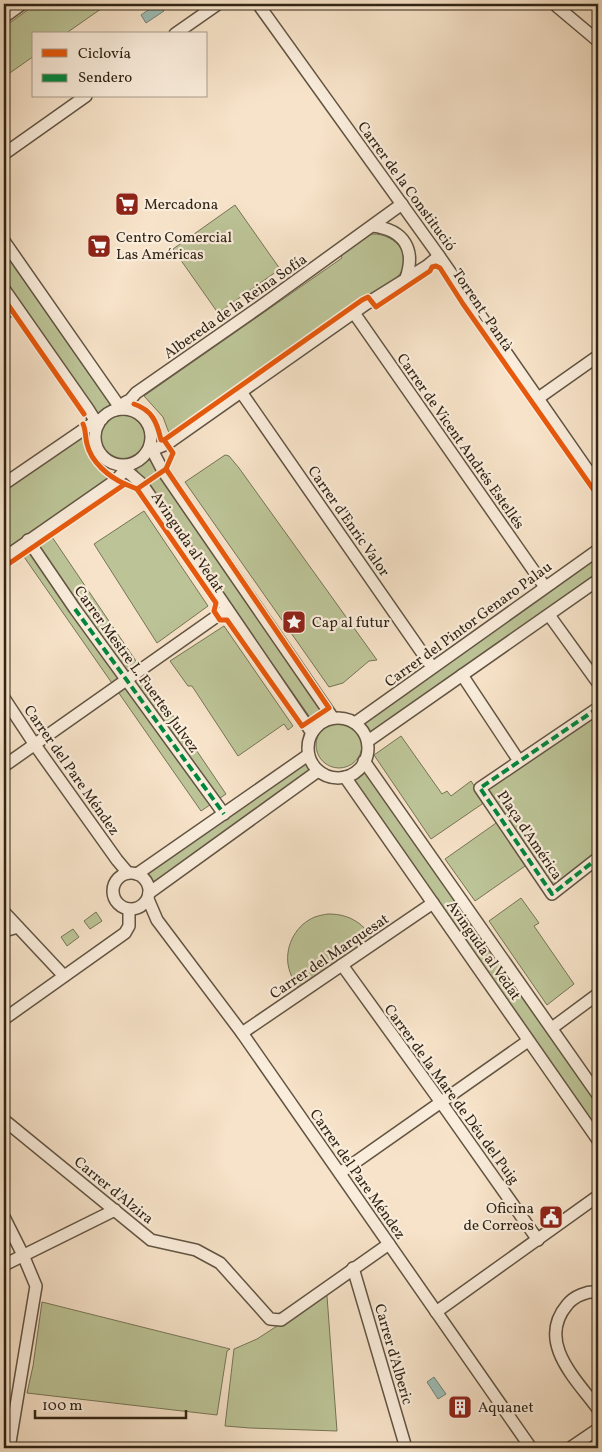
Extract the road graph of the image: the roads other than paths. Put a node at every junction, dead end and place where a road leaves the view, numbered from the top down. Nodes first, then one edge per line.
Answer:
1 (22, 4) edge
2 (218, 4) edge
3 (258, 4) edge
4 (554, 4) edge
5 (4, 17) edge
6 (178, 32) edge
7 (598, 41) edge
8 (83, 98) edge
9 (4, 154) edge
10 (402, 204) junction
11 (373, 226) junction
12 (4, 240) edge
13 (438, 256) junction
14 (406, 278) junction
15 (4, 289) edge
16 (15, 306) junction
17 (354, 313) junction
18 (4, 314) edge
19 (598, 356) edge
20 (241, 392) junction
21 (537, 398) junction
22 (119, 409) junction
23 (98, 422) junction
24 (149, 450) junction
25 (126, 467) junction
26 (4, 484) edge
27 (598, 485) edge
28 (28, 540) junction
29 (598, 550) edge
30 (4, 558) edge
31 (598, 580) edge
32 (545, 587) junction
33 (227, 609) junction
34 (549, 615) junction
35 (432, 667) junction
36 (462, 676) junction
37 (127, 680) junction
38 (598, 683) edge
39 (4, 698) edge
40 (598, 708) edge
41 (333, 718) junction
42 (355, 723) junction
43 (312, 733) junction
44 (368, 741) junction
45 (35, 744) junction
46 (308, 755) junction
47 (364, 761) junction
48 (519, 761) junction
49 (4, 766) edge
50 (318, 771) junction
51 (345, 777) junction
52 (224, 814) junction
53 (598, 858) edge
54 (117, 860) junction
55 (132, 873) junction
56 (118, 879) junction
57 (148, 896) junction
58 (433, 903) junction
59 (134, 908) junction
60 (4, 912) edge
61 (158, 920) junction
62 (18, 927) junction
63 (4, 931) edge
64 (342, 966) junction
65 (64, 976) junction
66 (598, 994) edge
67 (4, 1019) edge
68 (552, 1028) junction
69 (242, 1032) junction
70 (528, 1041) junction
71 (598, 1095) edge
72 (440, 1101) junction
73 (4, 1120) edge
74 (598, 1140) edge
75 (340, 1173) junction
76 (598, 1196) edge
77 (115, 1210) junction
78 (4, 1217) edge
79 (538, 1240) junction
80 (389, 1244) junction
81 (23, 1255) junction
82 (4, 1265) edge
83 (353, 1268) junction
84 (598, 1292) edge
85 (436, 1312) junction
86 (598, 1409) edge
87 (598, 1429) edge
88 (9, 1448) edge
89 (406, 1448) edge
90 (531, 1448) edge
91 (570, 1448) edge

1 - 5 street
2 - 6 street
3 - 10 street, Carrer de la Constitució
4 - 7 street
8 - 9 street
10 - 11 street, Albereda de la Reina Sofía
10 - 13 street, Carrer de la Constitució
11 - 14 street
11 - 22 street, Albereda de la Reina Sofía
12 - 22 street
13 - 14 street
13 - 21 street, Carrer de la Constitució
14 - 17 street
15 - 16 street
16 - 18 street
16 - 23 street
17 - 20 street
17 - 32 street, Carrer de Vicent Andrés Estellés
19 - 21 street
20 - 24 street
20 - 35 street, Carrer d'Enric Valor
21 - 27 street, Carrer de la Constitució
22 - 23 street
22 - 24 street
23 - 25 street
23 - 26 street
24 - 25 street
24 - 41 street, Avinguda al Vedat
25 - 28 street
25 - 33 street, Avinguda al Vedat
28 - 30 street
28 - 37 street, Carrer Mestre L. Fuertes Julvez
29 - 32 street, Carrer del Pintor Genaro Palau
31 - 34 street
32 - 35 street, Carrer del Pintor Genaro Palau
33 - 37 street
33 - 43 street, Avinguda al Vedat
34 - 36 street
34 - 38 street
35 - 42 street, Carrer del Pintor Genaro Palau
36 - 44 street
36 - 48 street
37 - 45 street
37 - 52 street, Carrer Mestre L. Fuertes Julvez
39 - 45 street, Carrer del Pare Méndez
40 - 48 street, Plaça d'América
41 - 42 street
41 - 43 street
42 - 44 street
43 - 46 street
44 - 47 street
45 - 49 street
45 - 54 street, Carrer del Pare Méndez
46 - 50 street
46 - 52 street
47 - 51 street
47 - 68 street, Avinguda al Vedat
48 - 53 street, Plaça d'América
50 - 51 street
50 - 57 street
51 - 58 street, Avinguda al Vedat
52 - 55 street
54 - 55 street, Carrer del Pare Méndez
54 - 56 street
55 - 56 street
55 - 57 street
56 - 59 street
57 - 59 street
57 - 61 street, Carrer del Pare Méndez
58 - 64 street, Carrer del Marquesat
58 - 70 street, Avinguda al Vedat
59 - 61 street, Carrer del Pare Méndez
59 - 65 street
60 - 62 street
61 - 69 street, Carrer del Pare Méndez
62 - 63 street
62 - 65 street
64 - 69 street, Carrer del Marquesat
64 - 72 street, Carrer de la Mare de Déu del Puig
65 - 67 street
66 - 68 street
68 - 71 street, Avinguda al Vedat
69 - 75 street, Carrer del Pare Méndez
70 - 72 street
70 - 74 street, Avinguda al Vedat
72 - 75 street
72 - 79 street, Carrer de la Mare de Déu del Puig
73 - 77 street, Carrer d'Alzira
75 - 80 street, Carrer del Pare Méndez
76 - 79 street
77 - 81 street
77 - 83 street, Carrer d'Alzira
78 - 81 street
79 - 85 street
80 - 83 street
80 - 85 street, Carrer del Pare Méndez
81 - 82 street
81 - 88 street
83 - 89 street, Carrer d'Alberic
84 - 86 street
85 - 90 street, Carrer del Pare Méndez
87 - 91 street

